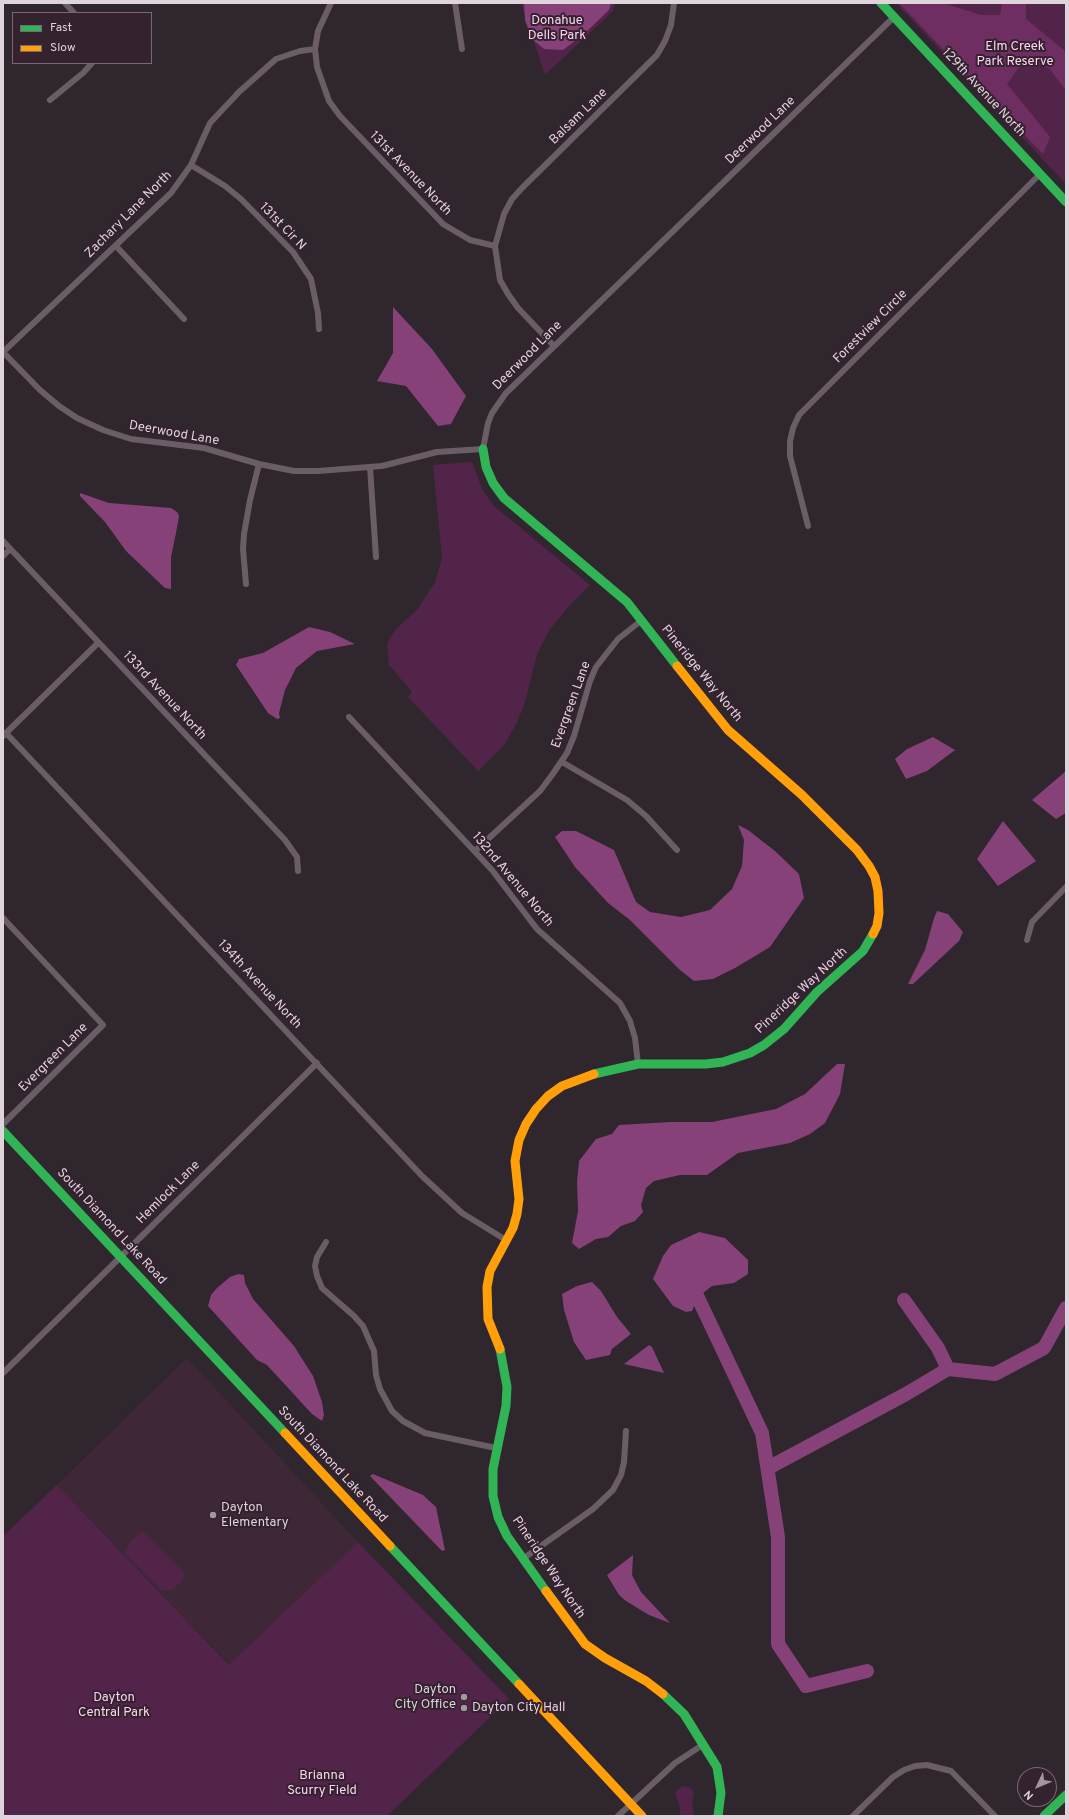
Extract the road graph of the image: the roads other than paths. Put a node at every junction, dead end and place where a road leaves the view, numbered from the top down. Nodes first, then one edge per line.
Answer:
1 (64, 3) edge
2 (331, 3) edge
3 (455, 3) edge
4 (674, 3) edge
5 (881, 3) edge
6 (73, 12) edge
7 (894, 17) junction
8 (315, 49) junction
9 (462, 49) dead end
10 (91, 64) edge
11 (50, 100) dead end
12 (191, 165) junction
13 (1040, 174) junction
14 (1066, 202) edge
15 (116, 246) junction
16 (495, 246) junction
17 (184, 319) dead end
18 (319, 329) dead end
19 (554, 346) junction
20 (3, 352) edge
21 (484, 449) junction
22 (259, 464) junction
23 (370, 467) junction
24 (808, 526) dead end
25 (3, 541) edge
26 (10, 549) junction
27 (3, 556) edge
28 (376, 557) dead end
29 (246, 584) dead end
30 (642, 620) junction
31 (98, 643) junction
32 (349, 717) dead end
33 (4, 735) edge
34 (562, 762) junction
35 (677, 850) dead end
36 (475, 852) junction
37 (298, 871) dead end
38 (1066, 887) edge
39 (3, 918) edge
40 (1027, 940) dead end
41 (317, 1063) junction
42 (638, 1064) junction
43 (3, 1124) edge
44 (3, 1131) edge
45 (506, 1240) junction
46 (326, 1242) dead end
47 (121, 1256) junction
48 (3, 1373) edge
49 (626, 1431) dead end
50 (496, 1448) junction
51 (524, 1558) junction
52 (704, 1744) junction
53 (1066, 1794) edge
54 (631, 1804) junction
55 (618, 1816) edge
56 (642, 1816) edge
57 (718, 1816) edge
58 (853, 1816) edge
59 (995, 1816) edge
60 (1044, 1816) edge

1 - 6 street
2 - 8 street, 131st Avenue North
3 - 9 street
4 - 16 street, Balsam Lane
5 - 7 street, 129th Avenue North
7 - 13 street, 129th Avenue North
7 - 19 street, Deerwood Lane
8 - 12 street, Zachary Lane North
8 - 16 street, 131st Avenue North
10 - 11 street
12 - 15 street, Zachary Lane North
12 - 18 street, 131st Cir N
13 - 14 street, 129th Avenue North
13 - 24 street, Forestview Circle
15 - 17 street
15 - 20 street, Zachary Lane North
16 - 19 street
19 - 21 street, Deerwood Lane
20 - 22 street, Deerwood Lane
21 - 23 street, Deerwood Lane
21 - 30 street, Pineridge Way North
22 - 23 street, Deerwood Lane
22 - 29 street
23 - 28 street
25 - 26 street, 133rd Avenue North
26 - 27 street
26 - 31 street, 133rd Avenue North
30 - 34 street, Evergreen Lane
30 - 42 street, Pineridge Way North
31 - 33 street
31 - 37 street, 133rd Avenue North
32 - 36 street, 132nd Avenue North
33 - 41 street, 134th Avenue North
34 - 35 street
34 - 36 street, Evergreen Lane
36 - 42 street, 132nd Avenue North
38 - 40 street
39 - 43 street, Evergreen Lane
41 - 45 street, 134th Avenue North
41 - 47 street, Hemlock Lane
42 - 45 street, Pineridge Way North
44 - 47 street, South Diamond Lake Road
45 - 50 street, Pineridge Way North
46 - 50 street
47 - 48 street, Hemlock Lane
47 - 54 street, South Diamond Lake Road
49 - 51 street
50 - 51 street, Pineridge Way North
51 - 52 street, Pineridge Way North
52 - 54 street
52 - 57 street, Pineridge Way North
53 - 60 street
54 - 55 street
54 - 56 street, South Diamond Lake Road
58 - 59 street

